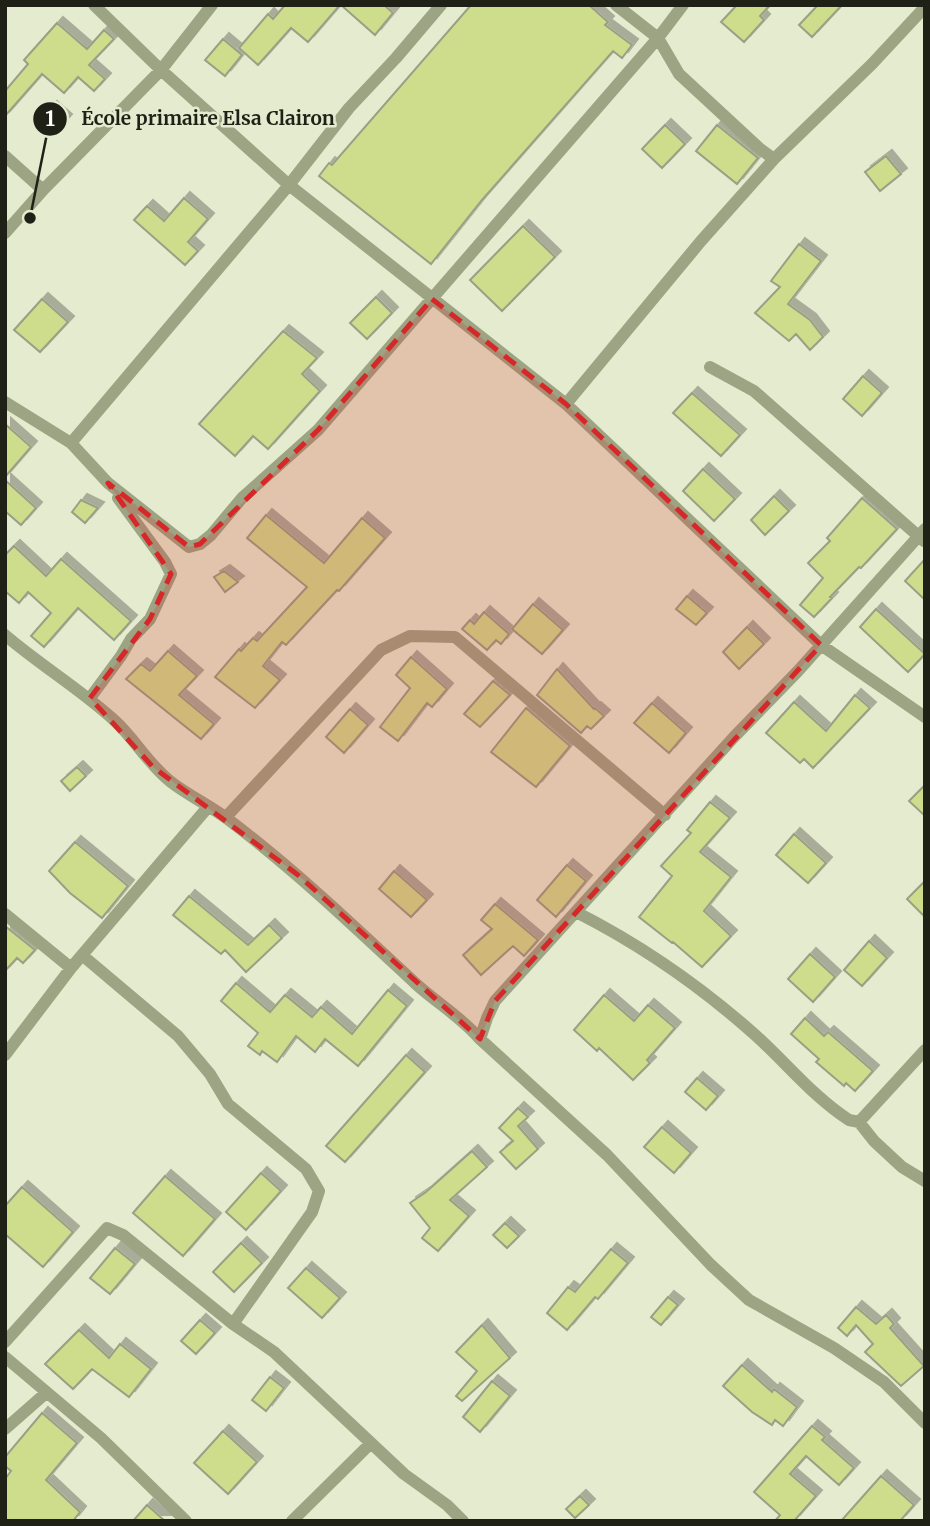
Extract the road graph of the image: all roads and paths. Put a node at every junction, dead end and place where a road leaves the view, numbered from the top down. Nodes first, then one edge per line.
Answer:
1 (94, 5) edge
2 (212, 5) edge
3 (441, 5) edge
4 (616, 5) edge
5 (683, 5) edge
6 (925, 7) edge
7 (658, 38) junction
8 (161, 70) junction
9 (5, 156) edge
10 (774, 159) junction
11 (289, 184) junction
12 (43, 190) junction
13 (5, 233) edge
14 (432, 299) junction
15 (710, 367) dead end
16 (5, 402) edge
17 (566, 404) junction
18 (71, 443) junction
19 (108, 483) junction
20 (923, 536) edge
21 (5, 635) edge
22 (821, 645) junction
23 (90, 698) junction
24 (925, 717) edge
25 (208, 807) junction
26 (665, 815) junction
27 (226, 817) junction
28 (576, 912) junction
29 (5, 914) edge
30 (82, 955) junction
31 (71, 968) junction
32 (480, 1039) junction
33 (925, 1050) edge
34 (5, 1055) edge
35 (859, 1122) junction
36 (925, 1181) edge
37 (233, 1324) junction
38 (5, 1342) edge
39 (5, 1357) edge
40 (46, 1393) junction
41 (925, 1423) edge
42 (5, 1429) edge
43 (372, 1443) junction
44 (186, 1521) edge
45 (292, 1521) edge
46 (463, 1521) edge

1 - 8 street
2 - 8 street
3 - 11 street
4 - 7 street
5 - 7 street
6 - 10 street
7 - 10 street
7 - 14 street
8 - 11 street
8 - 12 street
9 - 12 street
10 - 17 street
11 - 14 street
11 - 18 street
12 - 13 street
14 - 17 street
14 - 19 street
15 - 20 street
16 - 18 street
17 - 22 street
18 - 19 street
19 - 23 street
20 - 22 street
21 - 23 street
22 - 24 street
22 - 26 street
23 - 25 street
25 - 27 street
25 - 30 street
26 - 27 street
26 - 28 street
27 - 32 street
28 - 32 street
28 - 35 street
29 - 31 street
30 - 31 street
30 - 37 street
31 - 34 street
32 - 41 street
33 - 35 street
35 - 36 street
37 - 38 street
37 - 43 street
39 - 40 street
40 - 42 street
40 - 44 street
43 - 45 street
43 - 46 street

